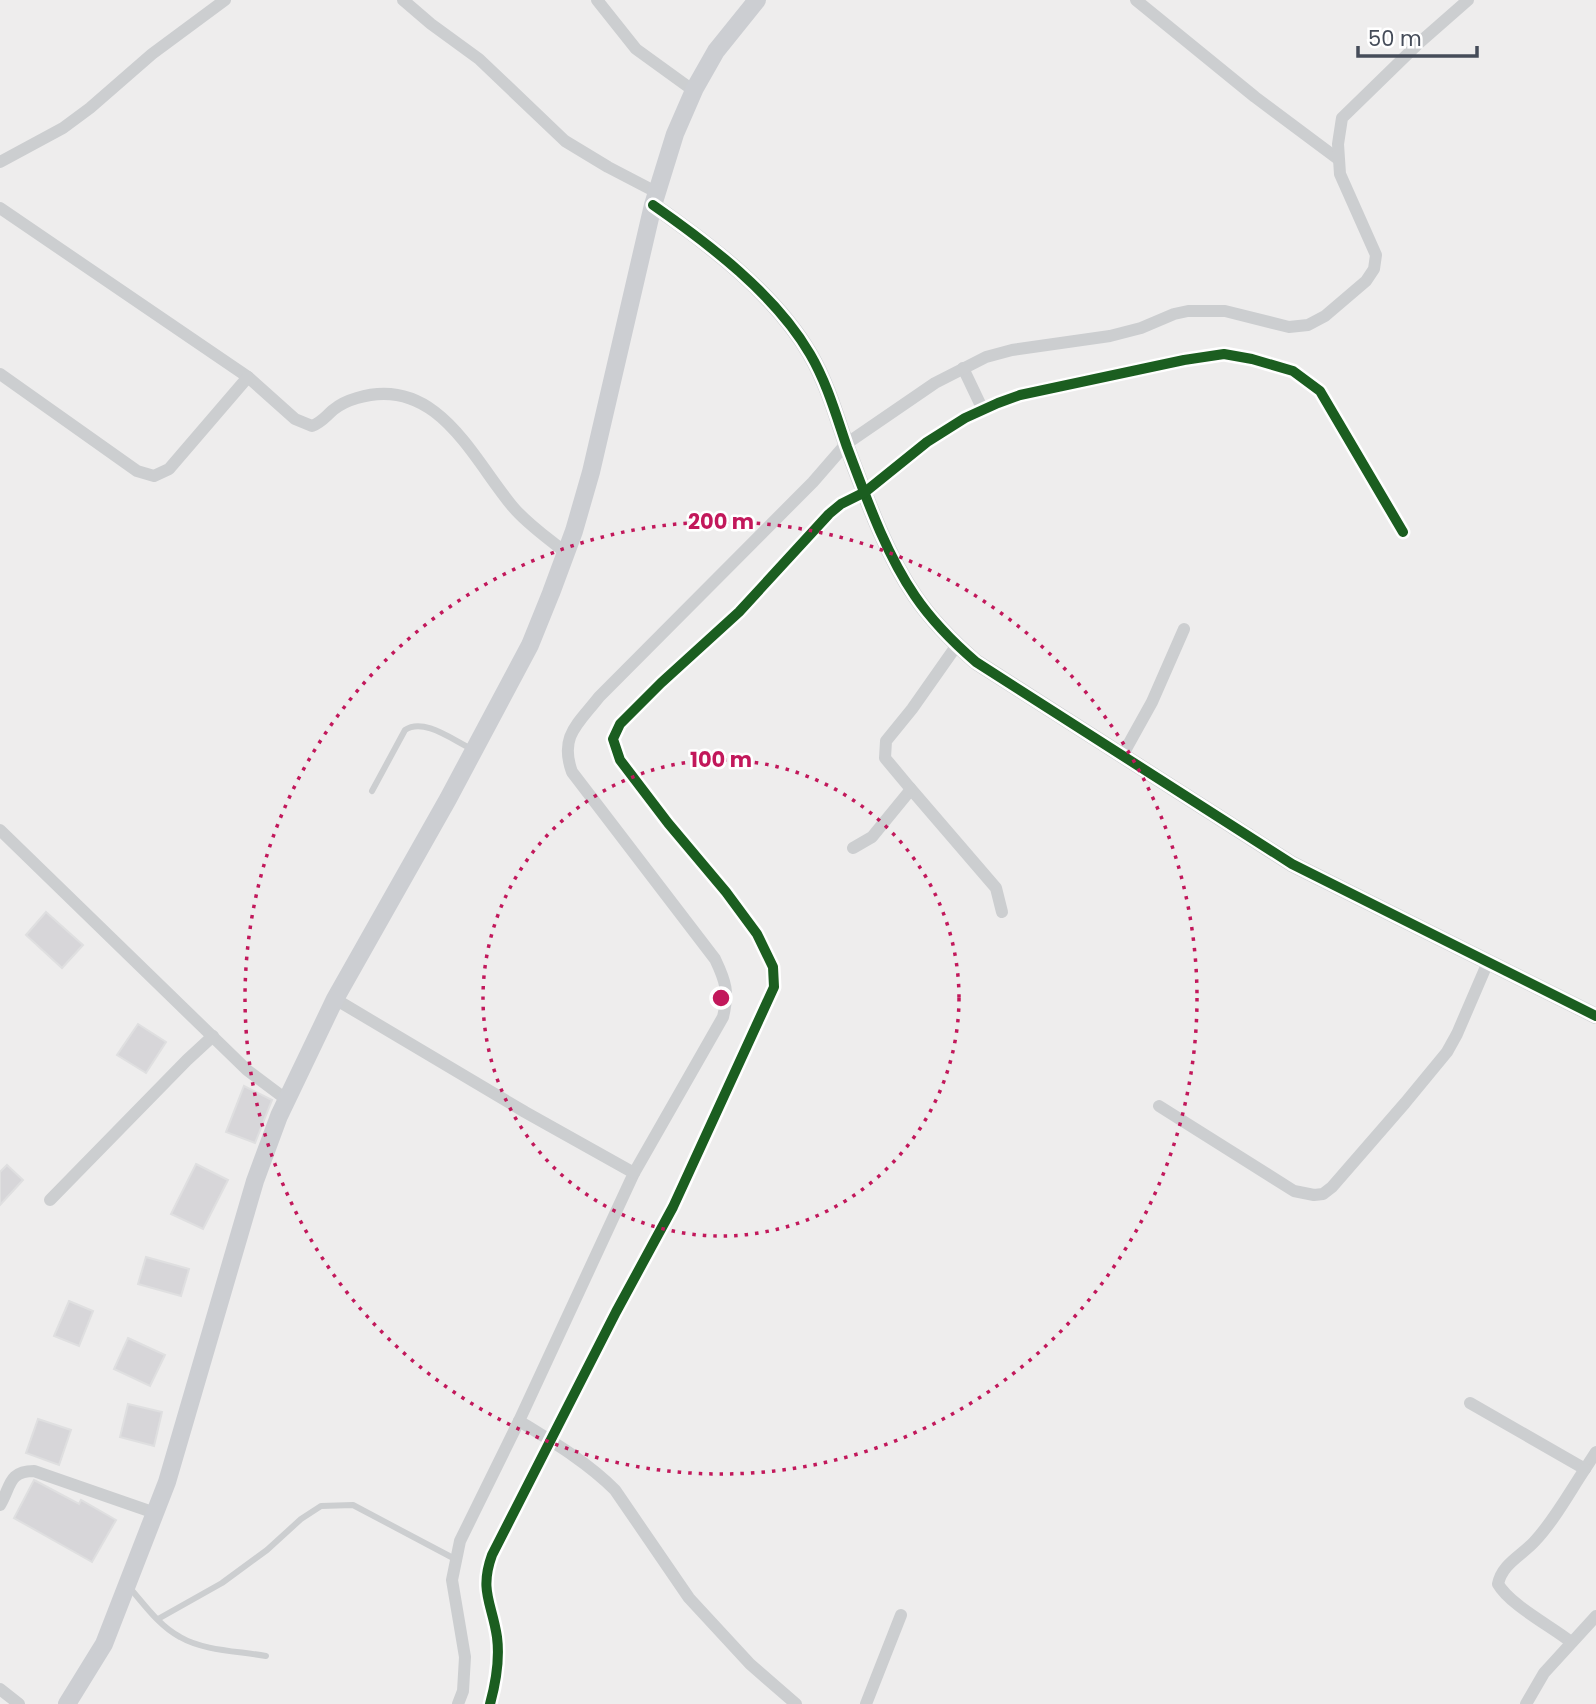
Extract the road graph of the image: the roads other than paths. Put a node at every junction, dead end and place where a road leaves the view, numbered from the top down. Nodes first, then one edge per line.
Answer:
1 (225, 0) edge
2 (403, 0) edge
3 (597, 0) edge
4 (1136, 0) edge
5 (1468, 0) edge
6 (750, 3) edge
7 (694, 91) junction
8 (1338, 159) junction
9 (0, 162) edge
10 (655, 199) junction
11 (0, 208) edge
12 (965, 372) junction
13 (0, 374) edge
14 (248, 377) junction
15 (981, 406) junction
16 (847, 447) junction
17 (864, 488) junction
18 (1403, 531) dead end
19 (566, 553) junction
20 (1184, 629) dead end
21 (957, 645) junction
22 (474, 750) junction
23 (1122, 756) junction
24 (910, 788) junction
25 (372, 791) dead end
26 (0, 831) edge
27 (853, 848) dead end
28 (1002, 912) dead end
29 (1488, 962) junction
30 (335, 999) junction
31 (1596, 1016) edge
32 (213, 1036) junction
33 (287, 1100) junction
34 (1159, 1106) dead end
35 (634, 1173) junction
36 (50, 1200) dead end
37 (1470, 1403) dead end
38 (523, 1423) junction
39 (547, 1440) junction
40 (1596, 1452) edge
41 (1585, 1469) junction
42 (0, 1505) edge
43 (155, 1513) junction
44 (455, 1559) junction
45 (127, 1585) junction
46 (901, 1615) dead end
47 (1596, 1616) edge
48 (158, 1619) junction
49 (1572, 1642) junction
50 (266, 1656) dead end
51 (0, 1689) edge
52 (19, 1704) edge
53 (67, 1704) edge
54 (458, 1704) edge
55 (490, 1704) edge
56 (796, 1704) edge
57 (866, 1704) edge
58 (1526, 1704) edge

1 - 9 street
2 - 10 street
3 - 7 street
4 - 8 street
5 - 8 street
6 - 7 main road
7 - 10 main road
8 - 12 street
10 - 16 street
10 - 19 main road
11 - 14 street
12 - 15 street
12 - 16 street
13 - 14 street
14 - 19 street
15 - 17 street
15 - 18 street
16 - 17 street
16 - 35 street
17 - 21 street
17 - 39 street
19 - 22 main road
20 - 23 street
21 - 23 street
21 - 24 street
22 - 25 lane
22 - 30 main road
23 - 29 street
24 - 27 street
24 - 28 street
26 - 32 street
29 - 31 street
29 - 34 street
30 - 33 main road
30 - 35 street
32 - 33 street
32 - 36 street
33 - 43 main road
35 - 38 street
37 - 41 street
38 - 39 street
38 - 44 street
39 - 55 street
39 - 56 street
40 - 41 street
41 - 49 street
42 - 43 street
43 - 45 main road
44 - 48 lane
44 - 54 street
45 - 48 lane
45 - 53 main road
46 - 57 street
47 - 49 street
48 - 50 lane
49 - 58 street
51 - 52 street

